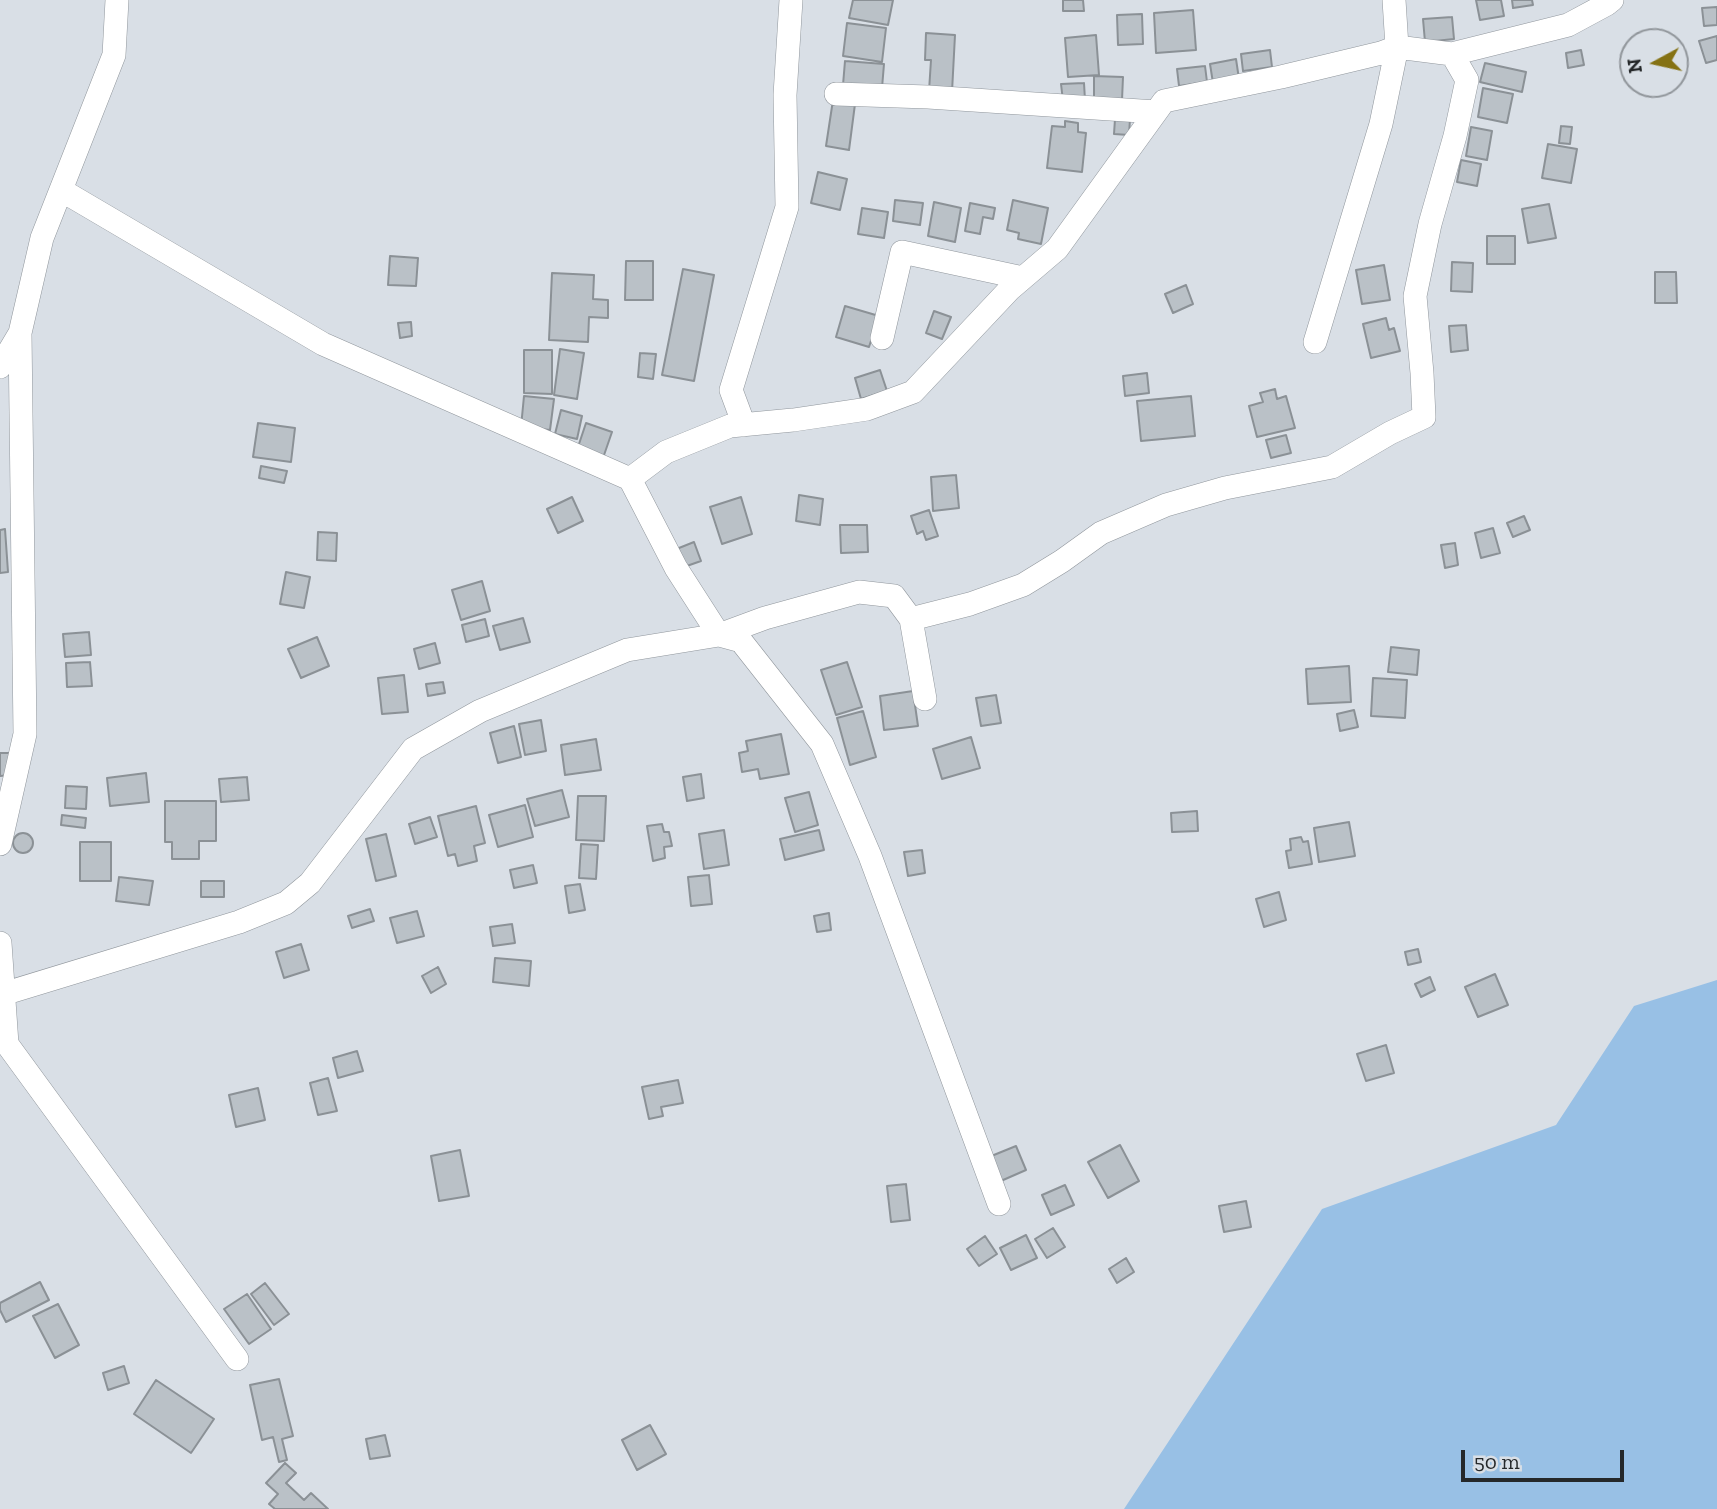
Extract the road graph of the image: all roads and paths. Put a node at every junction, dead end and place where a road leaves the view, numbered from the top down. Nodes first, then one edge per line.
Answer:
1 (117, 0) edge
2 (791, 0) edge
3 (1394, 0) edge
4 (1612, 0) edge
5 (1397, 47) junction
6 (1452, 54) junction
7 (836, 94) dead end
8 (1156, 112) junction
9 (61, 190) junction
10 (1023, 278) junction
11 (20, 333) junction
12 (883, 338) dead end
13 (1315, 342) dead end
14 (0, 367) edge
15 (744, 425) junction
16 (630, 479) junction
17 (911, 619) junction
18 (719, 635) junction
19 (925, 699) dead end
20 (0, 844) edge
21 (0, 943) edge
22 (4, 994) junction
23 (3, 1048) edge
24 (999, 1204) dead end
25 (237, 1359) dead end

1 - 9 street
2 - 15 street
3 - 5 street
4 - 6 street
5 - 6 street
5 - 8 street
5 - 13 street
6 - 17 street
7 - 8 street
8 - 10 street
9 - 11 street
9 - 16 street
10 - 12 street
10 - 15 street
11 - 14 street
11 - 20 street
15 - 16 street
16 - 18 street
17 - 18 street
17 - 19 street
18 - 22 street
18 - 24 street
21 - 22 street
22 - 23 street
23 - 25 street

